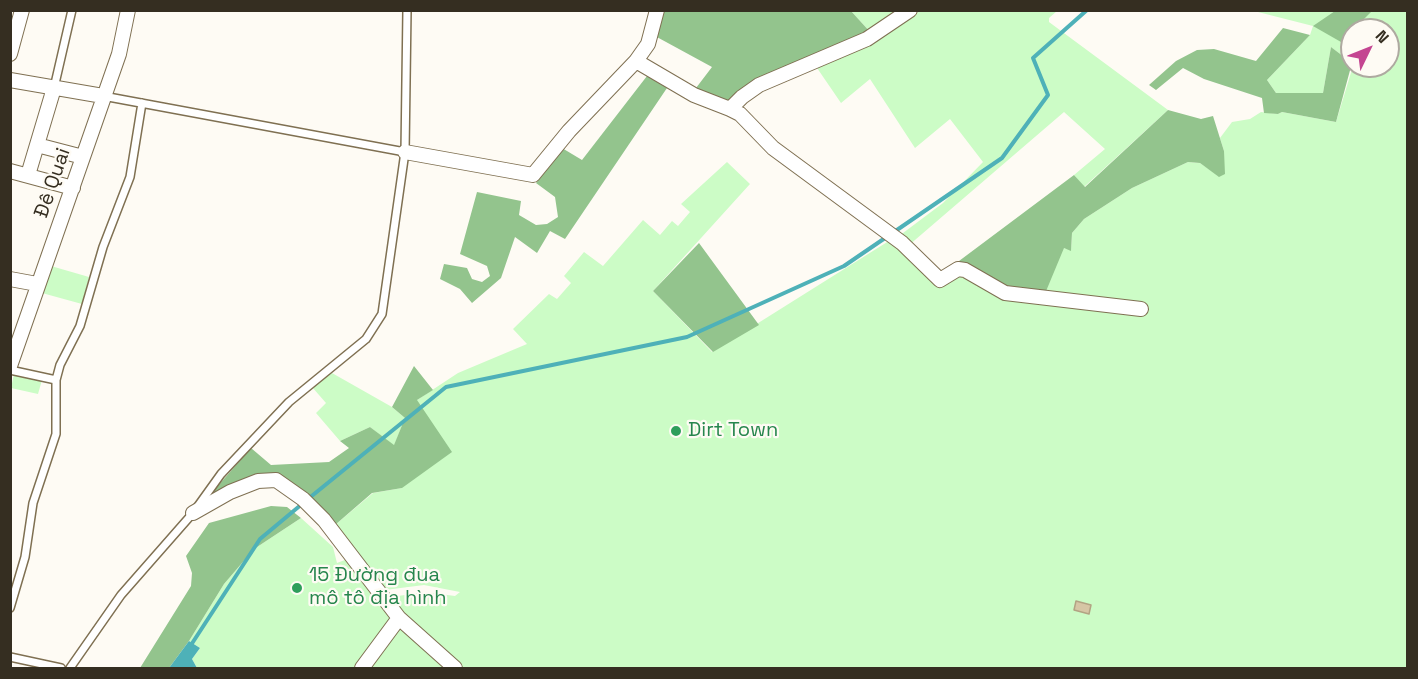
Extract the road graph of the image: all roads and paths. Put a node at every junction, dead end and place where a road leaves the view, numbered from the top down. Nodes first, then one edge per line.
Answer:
1 (22, 10) edge
2 (72, 10) edge
3 (128, 10) edge
4 (407, 10) edge
5 (657, 10) edge
6 (910, 10) edge
7 (10, 54) edge
8 (636, 61) junction
9 (10, 80) edge
10 (54, 88) junction
11 (103, 96) junction
12 (142, 103) junction
13 (730, 109) junction
14 (37, 145) junction
15 (405, 152) junction
16 (83, 157) junction
17 (10, 171) edge
18 (28, 175) junction
19 (73, 188) junction
20 (10, 279) edge
21 (37, 284) junction
22 (1141, 309) dead end
23 (16, 328) edge
24 (10, 368) edge
25 (56, 380) junction
26 (193, 513) junction
27 (10, 608) edge
28 (399, 618) junction
29 (10, 657) edge
30 (61, 669) edge
31 (70, 669) edge
32 (362, 669) edge
33 (456, 669) edge

1 - 7 street
2 - 10 lane
3 - 11 street, Đê Quai
4 - 15 lane
5 - 8 street
6 - 13 street
8 - 13 street
8 - 15 street
9 - 10 street
10 - 11 street
10 - 14 street
11 - 12 lane
11 - 16 street, Đê Quai
12 - 15 lane
12 - 25 lane
13 - 22 street
14 - 16 street
14 - 18 street
15 - 26 lane
16 - 19 street, Đê Quai
17 - 18 street
18 - 19 street
19 - 21 street, Đê Quai
20 - 21 street
21 - 23 street, Đê Quai
23 - 24 street, Đê Quai
24 - 25 lane
25 - 27 lane
26 - 28 street
26 - 31 lane
28 - 32 street
28 - 33 street
29 - 30 lane

